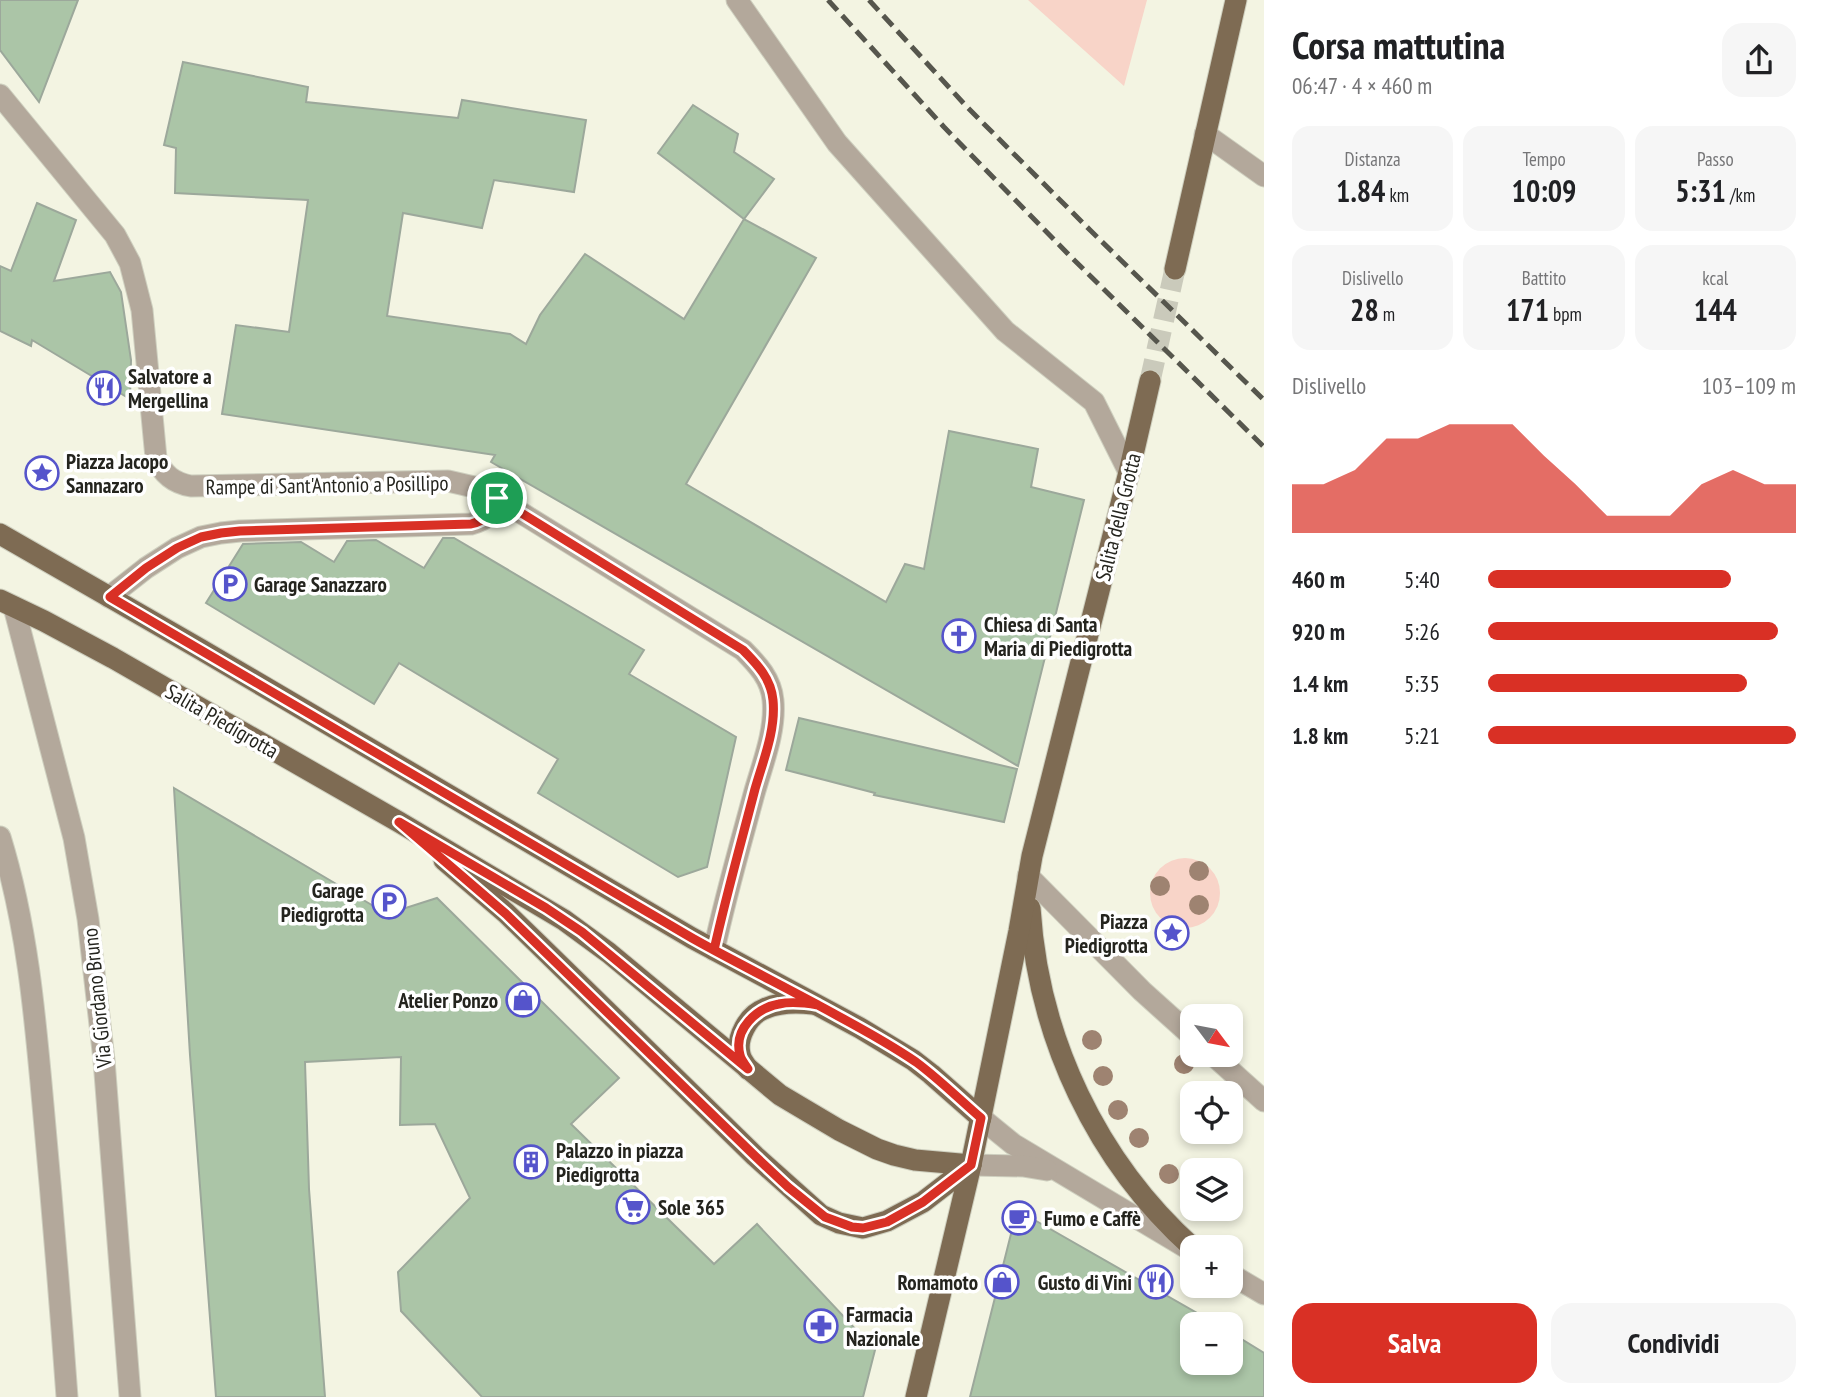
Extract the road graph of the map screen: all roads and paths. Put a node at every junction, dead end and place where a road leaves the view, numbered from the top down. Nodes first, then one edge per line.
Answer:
1 (737, 0) edge
2 (1236, 0) edge
3 (0, 95) edge
4 (1205, 134) junction
5 (1264, 176) edge
6 (1175, 269) tunnel mouth
7 (1150, 381) tunnel mouth
8 (1129, 472) junction
9 (497, 498) junction
10 (0, 534) edge
11 (110, 597) junction
12 (5, 610) edge
13 (399, 822) junction
14 (0, 838) edge
15 (1030, 866) junction
16 (714, 950) junction
17 (818, 1005) junction
18 (1180, 1025) edge
19 (1227, 1068) edge
20 (748, 1069) junction
21 (1264, 1101) edge
22 (981, 1118) junction
23 (971, 1165) junction
24 (1077, 1183) junction
25 (1180, 1236) edge
26 (1180, 1242) edge
27 (1243, 1282) edge
28 (1264, 1294) edge
29 (67, 1397) edge
30 (130, 1397) edge
31 (916, 1397) edge

1 - 8 street
2 - 4 main road
3 - 9 street, Rampe di Sant'Antonio a Posillipo
4 - 5 street
4 - 6 main road
7 - 8 main road, Salita della Grotta
8 - 15 main road, Salita della Grotta
9 - 11 street, Rampe di Sant'Antonio a Posillipo
9 - 16 street, Rampe di Sant'Antonio a Posillipo
10 - 11 main road
11 - 16 main road
12 - 13 main road, Salita Piedigrotta
12 - 30 street, Via Giordano Bruno
13 - 20 main road, Salita Piedigrotta
13 - 23 main road, Salita Piedigrotta
14 - 29 street
15 - 18 street
15 - 22 main road, Salita della Grotta
15 - 25 main road
16 - 17 main road
17 - 20 main road
17 - 22 main road
19 - 21 street
20 - 23 main road, Salita Piedigrotta
22 - 23 main road, Salita della Grotta
22 - 24 street
23 - 24 street, Salita Piedigrotta
23 - 31 main road, Salita della Grotta
24 - 26 street
27 - 28 street

